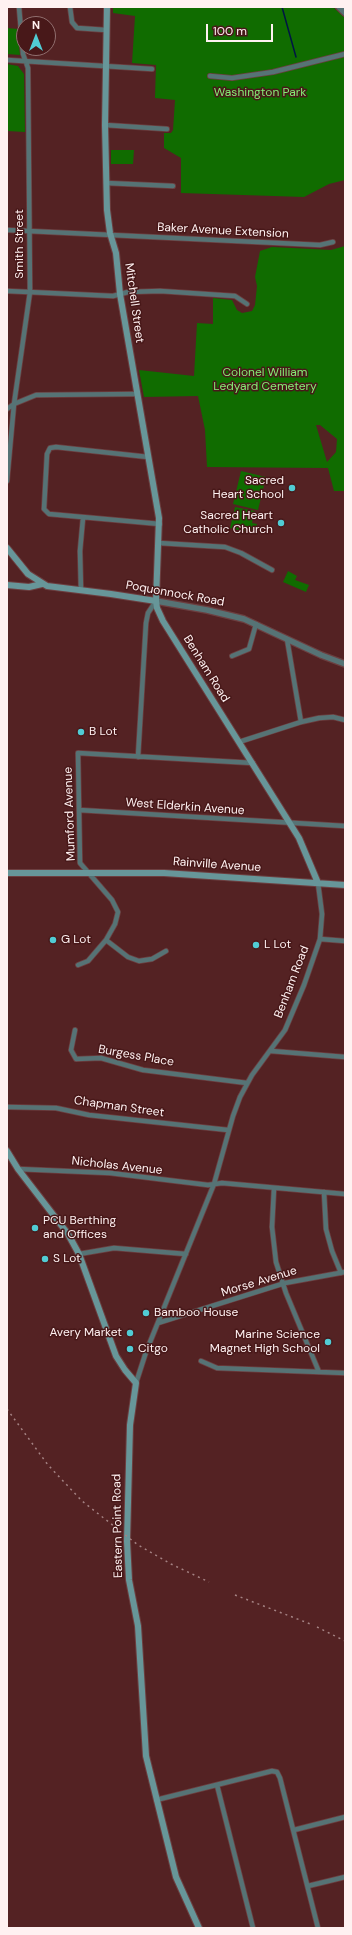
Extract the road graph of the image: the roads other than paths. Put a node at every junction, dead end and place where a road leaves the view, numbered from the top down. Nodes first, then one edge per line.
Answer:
1 (18, 7) edge
2 (70, 7) edge
3 (107, 7) edge
4 (338, 7) edge
5 (345, 12) edge
6 (106, 30) junction
7 (345, 54) edge
8 (7, 60) edge
9 (25, 61) junction
10 (106, 66) junction
11 (152, 69) dead end
12 (210, 76) dead end
13 (105, 126) junction
14 (167, 129) dead end
15 (106, 183) junction
16 (172, 186) dead end
17 (7, 230) edge
18 (30, 231) junction
19 (111, 235) junction
20 (333, 242) dead end
21 (7, 291) edge
22 (30, 292) junction
23 (120, 294) junction
24 (247, 304) dead end
25 (137, 394) junction
26 (14, 404) junction
27 (7, 409) edge
28 (148, 456) junction
29 (7, 481) edge
30 (83, 518) junction
31 (160, 524) junction
32 (159, 544) junction
33 (7, 548) edge
34 (272, 570) dead end
35 (42, 584) junction
36 (7, 585) edge
37 (81, 590) junction
38 (156, 601) junction
39 (256, 624) junction
40 (287, 639) junction
41 (232, 656) dead end
42 (345, 664) edge
43 (345, 720) edge
44 (301, 722) junction
45 (239, 742) junction
46 (138, 757) junction
47 (253, 763) junction
48 (79, 810) junction
49 (290, 823) junction
50 (345, 826) edge
51 (87, 872) junction
52 (7, 873) edge
53 (318, 883) junction
54 (345, 885) edge
55 (320, 939) junction
56 (106, 940) junction
57 (345, 941) edge
58 (166, 951) dead end
59 (78, 965) dead end
60 (75, 1030) dead end
61 (271, 1051) junction
62 (345, 1057) edge
63 (247, 1083) junction
64 (7, 1107) edge
65 (228, 1130) junction
66 (7, 1151) edge
67 (18, 1168) junction
68 (214, 1184) junction
69 (274, 1188) junction
70 (324, 1192) junction
71 (345, 1194) edge
72 (79, 1254) junction
73 (186, 1254) junction
74 (343, 1272) edge
75 (283, 1283) junction
76 (158, 1323) junction
77 (201, 1361) dead end
78 (320, 1372) junction
79 (345, 1373) edge
80 (136, 1383) junction
81 (217, 1785) junction
82 (156, 1800) junction
83 (345, 1817) edge
84 (294, 1830) junction
85 (345, 1877) edge
86 (308, 1886) junction
87 (199, 1928) edge
88 (253, 1928) edge
89 (318, 1928) edge

1 - 9 street, Smith Street
2 - 6 street
3 - 6 main road, Mitchell Street
4 - 5 street
6 - 10 main road, Mitchell Street
7 - 12 street
8 - 9 street
9 - 10 street
9 - 18 street, Smith Street
10 - 11 street
10 - 13 main road, Mitchell Street
13 - 14 street
13 - 15 main road, Mitchell Street
15 - 16 street
15 - 19 main road, Mitchell Street
17 - 18 street, Baker Avenue Extension
18 - 19 street, Baker Avenue Extension
18 - 22 street, Smith Street
19 - 20 street, Baker Avenue Extension
19 - 23 main road, Mitchell Street
21 - 22 street
22 - 23 street
22 - 26 street, Smith Street
23 - 24 street
23 - 25 main road, Mitchell Street
25 - 26 street
25 - 28 main road, Mitchell Street
26 - 27 street
26 - 29 street, Smith Street
28 - 30 street
28 - 31 main road, Mitchell Street
30 - 31 street
30 - 37 street
31 - 32 main road, Mitchell Street
32 - 34 street
32 - 38 main road, Mitchell Street
33 - 35 main road, Poquonnock Road
35 - 36 main road
35 - 37 main road, Poquonnock Road
37 - 38 main road, Poquonnock Road
38 - 39 street, Poquonnock Road
38 - 45 main road, Benham Road
38 - 46 street
39 - 40 street, Poquonnock Road
39 - 41 street
40 - 42 street, Poquonnock Road
40 - 44 street
43 - 44 street
44 - 45 street
45 - 47 main road, Benham Road
46 - 47 street
46 - 48 street, Mumford Avenue
47 - 49 main road, Benham Road
48 - 49 street, West Elderkin Avenue
48 - 51 street, Mumford Avenue
49 - 50 street, West Elderkin Avenue
49 - 53 main road, Benham Road
51 - 52 main road, Rainville Avenue
51 - 53 main road, Rainville Avenue
51 - 56 street, Mumford Avenue
53 - 54 main road, Rainville Avenue
53 - 55 street, Benham Road
55 - 57 street
55 - 61 street, Benham Road
56 - 58 street
56 - 59 street, Mumford Avenue
60 - 63 street, Burgess Place
61 - 62 street
61 - 63 street, Benham Road
63 - 65 street, Benham Road
64 - 65 street, Chapman Street
65 - 68 street, Benham Road
66 - 67 main road
67 - 68 street, Nicholas Avenue
67 - 72 main road
68 - 69 street, Nicholas Avenue
68 - 73 street, Benham Road
69 - 70 street, Nicholas Avenue
69 - 75 street
70 - 71 street, Nicholas Avenue
70 - 74 street
72 - 73 street
72 - 80 main road
73 - 76 street, Benham Road
74 - 75 street, Morse Avenue
75 - 76 street, Morse Avenue
75 - 78 street
76 - 80 street, Benham Road
77 - 78 street
78 - 79 street
80 - 82 main road, Eastern Point Road
81 - 82 street
81 - 84 street
81 - 88 street
82 - 87 main road, Eastern Point Road
83 - 84 street
84 - 86 street
85 - 86 street
86 - 89 street

